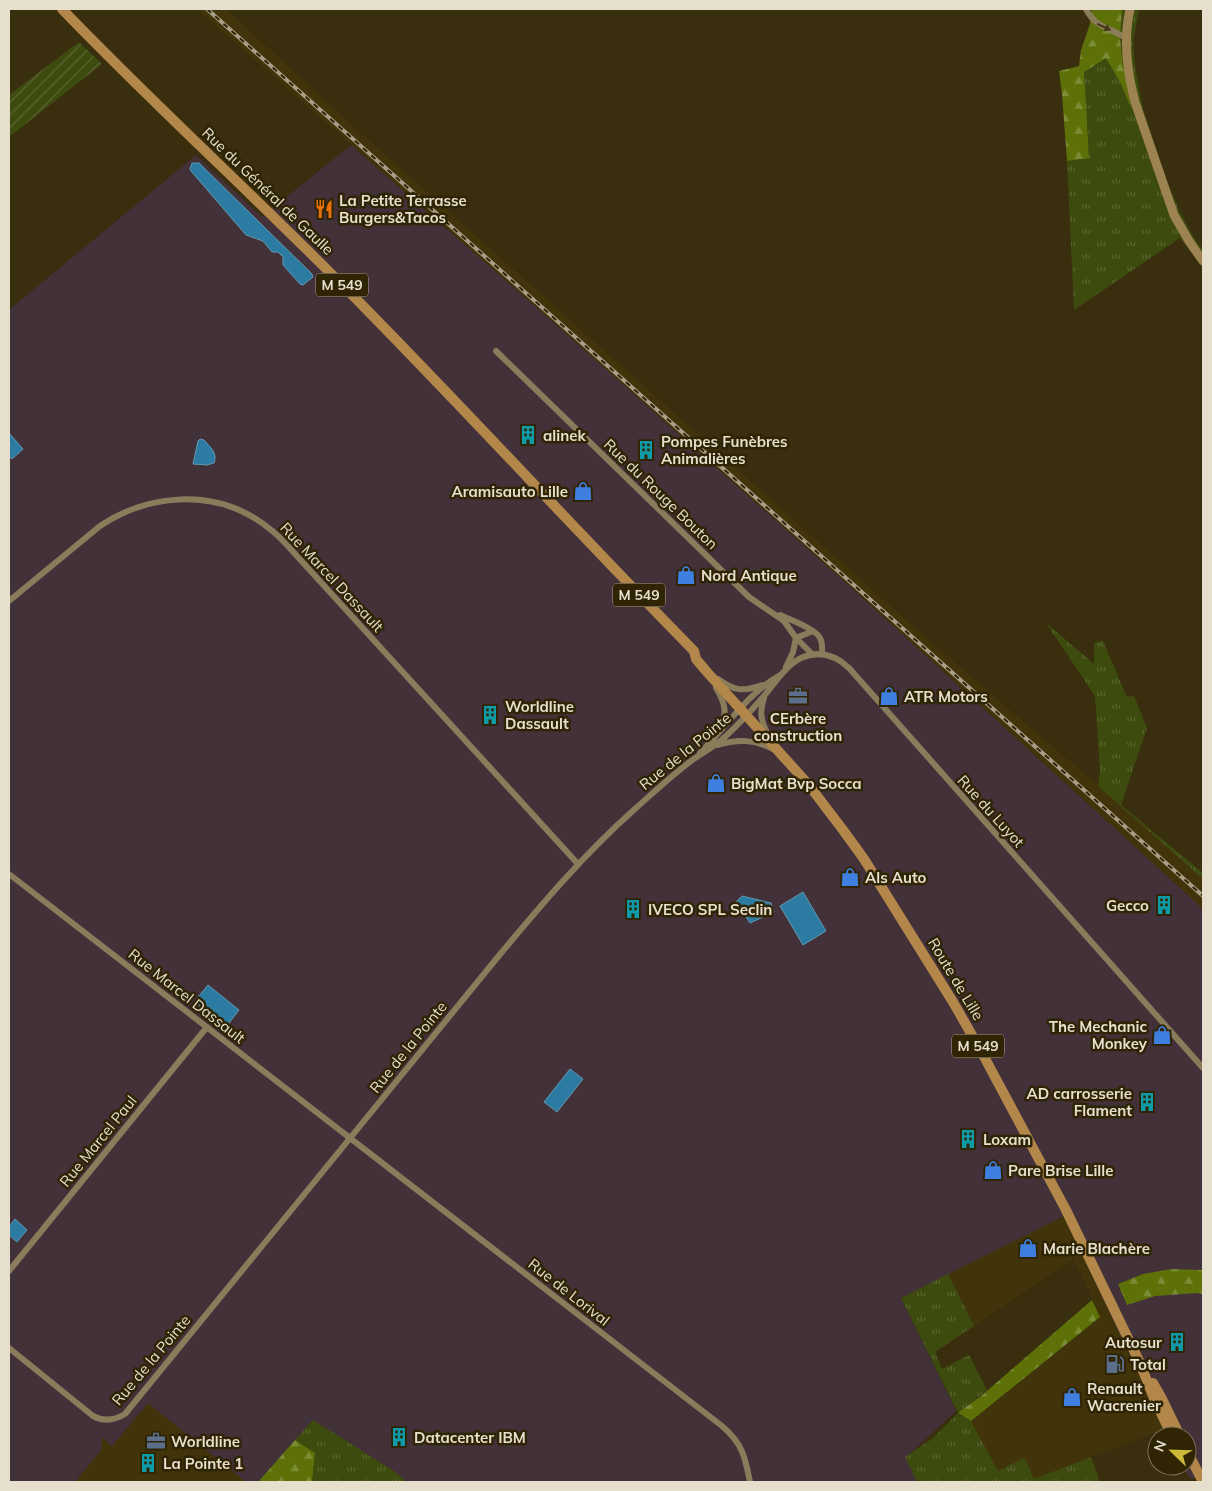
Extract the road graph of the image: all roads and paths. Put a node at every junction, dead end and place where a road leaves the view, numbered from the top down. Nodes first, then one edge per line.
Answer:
1 (64, 9) edge
2 (1086, 9) edge
3 (1130, 9) edge
4 (1127, 39) junction
5 (1203, 261) edge
6 (496, 351) dead end
7 (9, 601) edge
8 (767, 610) junction
9 (813, 631) junction
10 (796, 638) junction
11 (812, 654) junction
12 (822, 654) junction
13 (707, 672) junction
14 (782, 673) junction
15 (764, 684) junction
16 (765, 695) junction
17 (743, 712) junction
18 (717, 736) junction
19 (716, 745) junction
20 (783, 755) junction
21 (693, 760) junction
22 (578, 864) junction
23 (9, 874) edge
24 (207, 1027) junction
25 (1203, 1068) edge
26 (350, 1138) junction
27 (9, 1270) edge
28 (9, 1348) edge
29 (1140, 1363) junction
30 (1167, 1426) edge
31 (1175, 1426) edge
32 (1197, 1470) edge
33 (750, 1482) edge
34 (1203, 1482) edge

1 - 13 main road, Rue du Général de Gaulle / M 549
2 -> 4 street
3 - 4 main road
4 - 5 main road
6 - 8 street, Rue du Rouge Bouton
7 - 22 street, Rue Marcel Dassault
8 - 9 street, Rue du Rouge Bouton
8 - 10 street, Rue du Rouge Bouton
9 - 10 street
9 - 12 street
10 - 11 street, Rue du Rouge Bouton
10 - 14 street
11 - 12 street, Rue du Luyot
11 - 14 street, Rue du Luyot
12 - 25 street, Rue du Luyot
13 - 15 street
13 - 17 main road, Rue du Général de Gaulle / M 549
13 - 18 street
14 - 15 street
14 - 16 street, Rue du Luyot
15 - 17 street
16 - 17 street, Rue du Luyot
16 - 20 street
17 - 18 street
17 - 19 street, Rue de la Pointe
17 - 20 main road, Route de Lille / M 549
18 - 21 street
19 - 20 street
19 - 21 street, Rue de la Pointe
20 - 29 main road, Route de Lille / M 549
21 - 22 street, Rue de la Pointe
22 - 26 street, Rue de la Pointe
23 - 24 street, Rue Marcel Dassault
24 - 26 street, Rue Marcel Dassault
24 - 27 street, Rue Marcel Paul
26 - 28 street, Rue de la Pointe
26 - 33 street, Rue de Lorival
29 - 30 main road, Route de Lille / M 549
29 - 31 main road, Route de Lille / M 549
32 - 34 main road

